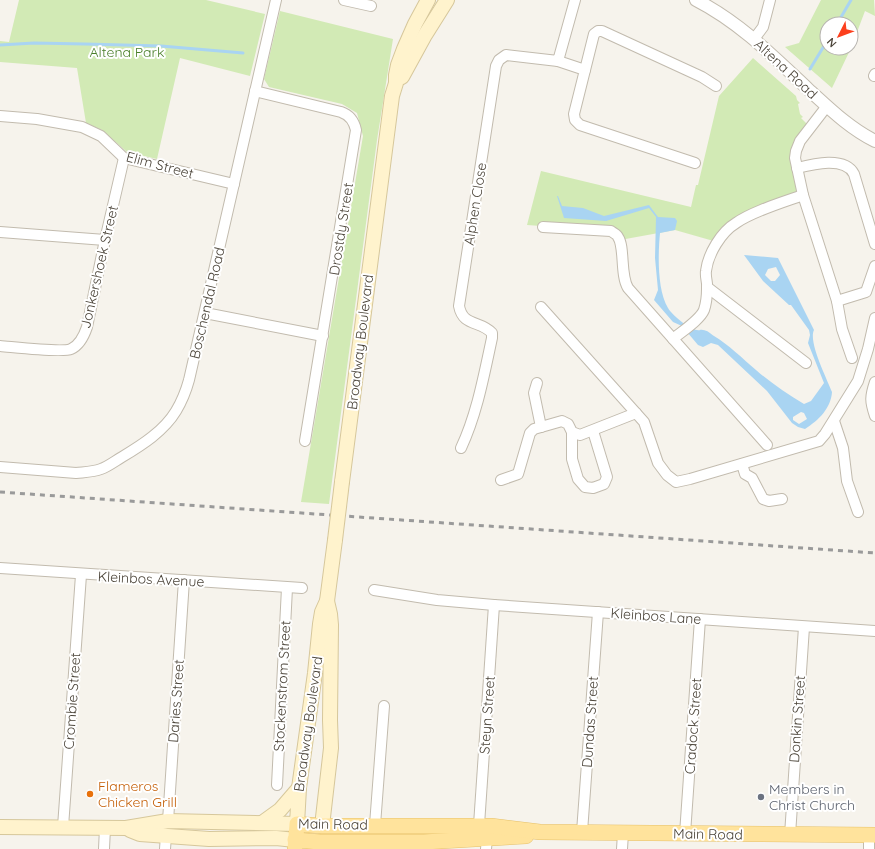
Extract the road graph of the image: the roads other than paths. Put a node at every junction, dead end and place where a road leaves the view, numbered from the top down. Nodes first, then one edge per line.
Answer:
1 (276, 0) edge
2 (344, 0) edge
3 (428, 0) edge
4 (448, 0) edge
5 (574, 0) edge
6 (696, 0) edge
7 (770, 0) edge
8 (371, 6) dead end
9 (754, 39) junction
10 (558, 61) junction
11 (586, 70) junction
12 (396, 83) junction
13 (716, 86) dead end
14 (255, 91) junction
15 (827, 106) junction
16 (0, 116) edge
17 (875, 141) edge
18 (124, 158) junction
19 (695, 163) dead end
20 (797, 168) junction
21 (234, 184) junction
22 (803, 195) junction
23 (543, 227) dead end
24 (0, 232) edge
25 (105, 240) junction
26 (875, 244) edge
27 (875, 266) edge
28 (708, 287) junction
29 (837, 301) junction
30 (541, 307) dead end
31 (205, 313) junction
32 (875, 318) edge
33 (323, 336) junction
34 (673, 339) junction
35 (0, 346) edge
36 (872, 351) edge
37 (852, 358) dead end
38 (806, 363) dead end
39 (875, 382) edge
40 (537, 383) dead end
41 (636, 413) junction
42 (875, 416) edge
43 (834, 420) junction
44 (541, 427) junction
45 (592, 431) junction
46 (572, 432) junction
47 (305, 441) dead end
48 (767, 445) dead end
49 (461, 448) dead end
50 (742, 464) junction
51 (0, 467) edge
52 (501, 480) dead end
53 (782, 499) dead end
54 (858, 512) dead end
55 (0, 568) edge
56 (81, 575) junction
57 (184, 580) junction
58 (287, 588) junction
59 (302, 588) dead end
60 (374, 590) dead end
61 (327, 601) junction
62 (494, 605) junction
63 (598, 612) junction
64 (700, 619) junction
65 (804, 627) junction
66 (875, 631) edge
67 (384, 706) dead end
68 (277, 785) dead end
69 (299, 788) junction
70 (168, 822) junction
71 (262, 823) junction
72 (297, 824) junction
73 (375, 825) junction
74 (479, 825) junction
75 (322, 826) junction
76 (0, 827) edge
77 (63, 827) junction
78 (105, 828) junction
79 (126, 828) junction
80 (540, 832) junction
81 (582, 832) junction
82 (623, 833) junction
83 (686, 834) junction
84 (790, 835) junction
85 (871, 840) edge
86 (166, 842) edge
87 (295, 844) edge
88 (486, 844) edge
89 (319, 846) edge
90 (104, 849) edge
91 (622, 849) edge

1 - 14 street, Boschendal Road
2 - 8 street
3 - 12 main road, Broadway Boulevard
4 - 12 main road, Broadway Boulevard
5 - 10 street
6 - 9 street, Altena Road
7 - 9 street
9 - 15 street, Altena Road
10 - 11 street
10 - 49 street, Alphen Close
11 - 13 street
11 - 19 street
12 - 61 main road, Broadway Boulevard, bridge
14 - 21 street, Boschendal Road
14 - 33 street, Drostdy Street
15 - 17 street, Altena Road
15 - 20 street
16 - 18 street, Elim Street
18 - 21 street, Elim Street
18 - 25 street, Jonkershoek Street
20 - 22 street
20 - 26 street
21 - 31 street, Boschendal Road
22 - 28 street
22 - 29 street
23 - 34 street
24 - 25 street
25 - 35 street, Jonkershoek Street
27 - 29 street
28 - 34 street
28 - 38 street
29 - 37 street
30 - 41 street
31 - 33 street
31 - 51 street, Boschendal Road
32 - 36 street
33 - 47 street, Drostdy Street
34 - 48 street
36 - 43 street
39 - 42 street
40 - 44 street
41 - 45 street
41 - 50 street
43 - 50 street
43 - 54 street
44 - 46 street
44 - 52 street
45 - 46 street
45 - 46 street
50 - 53 street
55 - 56 street, Kleinbos Avenue
56 - 57 street, Kleinbos Avenue
56 - 77 street, Crombie Street
57 - 58 street, Kleinbos Avenue
57 - 70 street, Daries Street
58 - 59 street, Kleinbos Avenue
58 - 68 street, Stockenstrom Street
60 - 62 street, Kleinbos Lane
61 - 69 main road, Broadway Boulevard
61 - 75 main road, Broadway Boulevard
62 - 63 street, Kleinbos Lane
62 - 74 street, Steyn Street
63 - 64 street, Kleinbos Lane
63 - 81 street, Dundas Street
64 - 65 street, Kleinbos Lane
64 - 83 street, Cradock Street
65 - 66 street, Kleinbos Lane
65 - 84 street, Donkin Street
67 - 73 street
69 - 71 main road
69 - 72 main road, Broadway Boulevard
70 - 71 main road, Main Road
70 - 79 main road, Main Road
71 - 72 main road, Main Road
72 - 75 main road, Main Road
72 - 87 main road, Broadway Boulevard
73 - 74 main road, Main Road
73 - 75 main road, Main Road
74 - 80 main road, Main Road
75 - 89 main road, Broadway Boulevard
76 - 77 main road, Main Road
77 - 78 main road, Main Road
78 - 79 main road, Main Road
78 - 90 street
79 - 86 main road, Main Road
80 - 81 main road, Main Road
80 - 88 main road, Main Road
81 - 82 main road, Main Road
82 - 83 main road, Main Road
82 - 91 street
83 - 84 main road, Main Road
84 - 85 main road, Main Road
86 - 87 main road, Main Road
87 - 89 main road, Main Road
88 - 89 main road, Main Road

